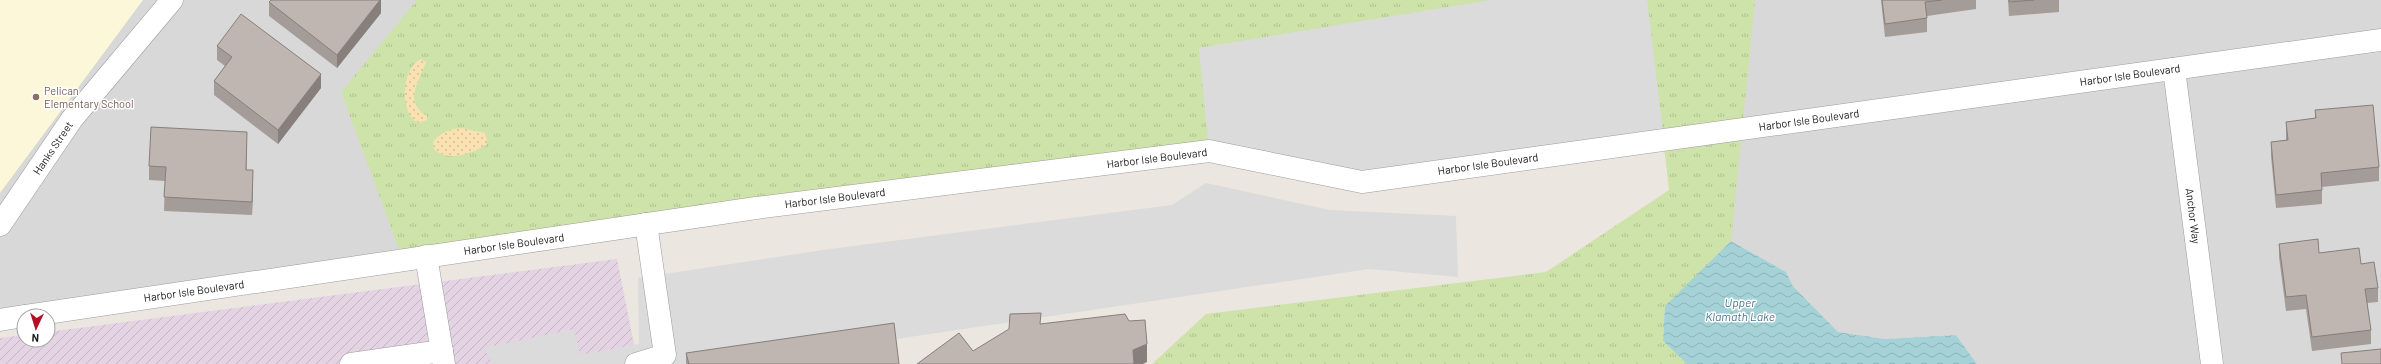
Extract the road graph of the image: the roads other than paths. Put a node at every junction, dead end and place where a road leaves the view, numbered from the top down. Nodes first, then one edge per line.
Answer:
1 (172, 0) edge
2 (2381, 40) edge
3 (2174, 69) junction
4 (646, 224) junction
5 (0, 225) edge
6 (426, 256) junction
7 (56, 311) edge
8 (16, 317) edge
9 (0, 320) edge
10 (443, 358) edge
11 (351, 364) edge
12 (636, 364) edge
13 (2212, 364) edge

1 - 5 street, Hanks Street
2 - 3 street, Harbor Isle Boulevard
3 - 4 street, Harbor Isle Boulevard
3 - 13 street, Anchor Way
4 - 6 street, Harbor Isle Boulevard
4 - 12 street
6 - 7 street, Harbor Isle Boulevard
6 - 10 street
8 - 9 street, Harbor Isle Boulevard
10 - 11 street

